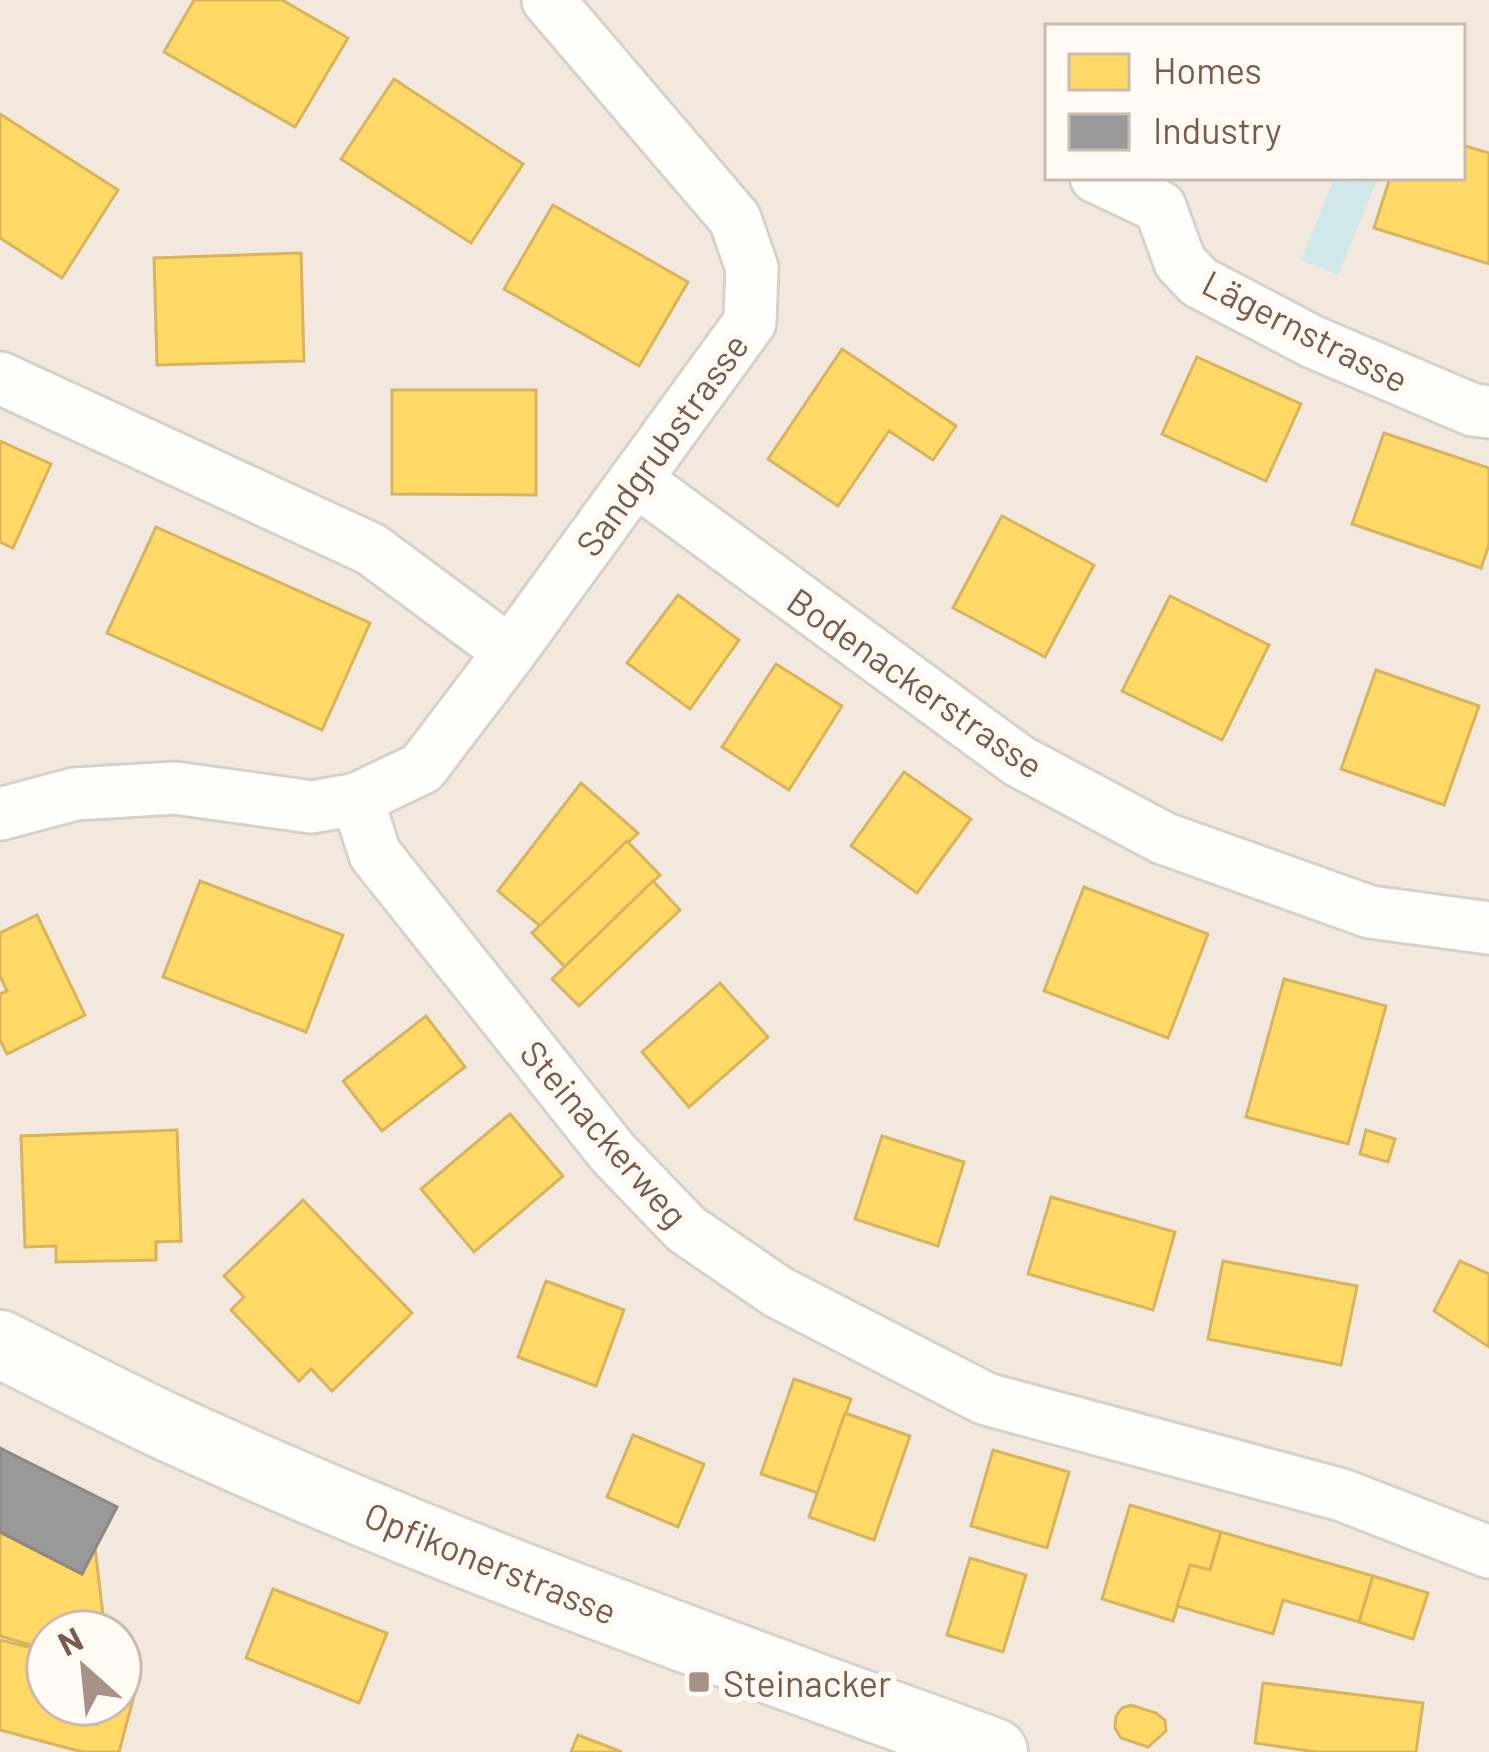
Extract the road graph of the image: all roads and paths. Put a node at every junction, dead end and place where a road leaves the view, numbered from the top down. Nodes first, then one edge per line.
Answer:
1 (548, 0) edge
2 (1102, 180) edge
3 (0, 378) edge
4 (1489, 412) edge
5 (636, 480) junction
6 (510, 652) junction
7 (357, 799) junction
8 (0, 814) edge
9 (1489, 928) edge
10 (0, 1344) edge
11 (1489, 1552) edge
12 (994, 1752) edge

1 - 5 street, Sandgrubstrasse
2 - 4 street, Lägernstrasse
3 - 6 street
5 - 6 street, Sandgrubstrasse
5 - 9 street, Bodenackerstrasse
6 - 7 street, Sandgrubstrasse
7 - 8 street
7 - 11 street, Steinackerweg
10 - 12 street, Opfikonerstrasse

